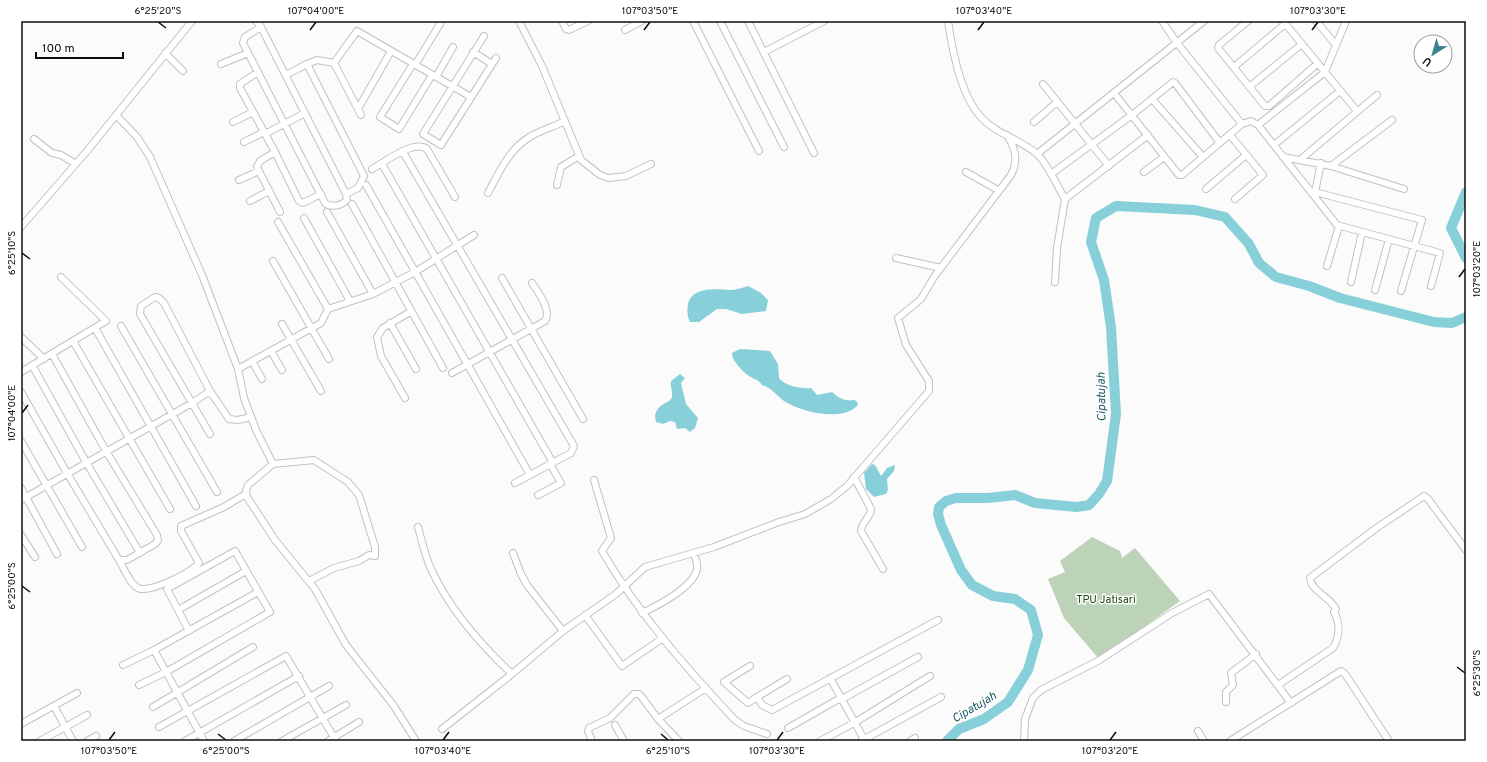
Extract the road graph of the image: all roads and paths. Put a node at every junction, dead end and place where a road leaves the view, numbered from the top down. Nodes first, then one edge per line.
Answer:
1 (192, 21) edge
2 (256, 21) edge
3 (519, 21) edge
4 (562, 21) edge
5 (588, 21) edge
6 (642, 21) edge
7 (693, 21) edge
8 (720, 21) edge
9 (748, 21) edge
10 (824, 21) edge
11 (948, 21) edge
12 (1162, 21) edge
13 (1204, 21) edge
14 (1248, 21) edge
15 (1316, 21) edge
16 (1346, 21) edge
17 (1284, 22) edge
18 (440, 24) dead end
19 (260, 27) junction
20 (625, 30) dead end
21 (484, 36) dead end
22 (1177, 43) junction
23 (1302, 44) junction
24 (1336, 45) junction
25 (452, 47) dead end
26 (391, 51) junction
27 (473, 52) junction
28 (764, 52) junction
29 (165, 53) junction
30 (248, 53) junction
31 (496, 58) dead end
32 (334, 63) junction
33 (221, 64) dead end
34 (307, 64) junction
35 (414, 64) junction
36 (492, 64) junction
37 (1317, 64) junction
38 (1234, 67) junction
39 (182, 71) dead end
40 (258, 72) junction
41 (1325, 72) junction
42 (286, 75) junction
43 (434, 76) junction
44 (1043, 84) dead end
45 (451, 86) junction
46 (1249, 87) junction
47 (1340, 91) junction
48 (1114, 93) junction
49 (1377, 95) dead end
50 (471, 98) junction
51 (1152, 98) junction
52 (1057, 102) junction
53 (358, 109) junction
54 (1357, 110) junction
55 (253, 112) junction
56 (305, 113) junction
57 (116, 115) junction
58 (361, 115) dead end
59 (1132, 115) junction
60 (1392, 120) dead end
61 (565, 121) junction
62 (233, 122) dead end
63 (1034, 122) dead end
64 (1074, 123) junction
65 (284, 124) junction
66 (1242, 124) junction
67 (1258, 125) junction
68 (264, 133) junction
69 (1007, 135) junction
70 (1148, 135) junction
71 (1230, 135) junction
72 (34, 139) dead end
73 (244, 142) dead end
74 (1220, 143) junction
75 (1092, 145) junction
76 (1274, 145) junction
77 (784, 147) dead end
78 (759, 151) dead end
79 (275, 152) junction
80 (403, 152) junction
81 (814, 153) dead end
82 (1038, 154) junction
83 (1246, 155) junction
84 (579, 156) junction
85 (1164, 156) junction
86 (1203, 157) junction
87 (1283, 157) junction
88 (1301, 159) junction
89 (1322, 163) junction
90 (76, 164) junction
91 (382, 164) junction
92 (651, 164) dead end
93 (1109, 166) junction
94 (1331, 166) junction
95 (372, 169) dead end
96 (259, 171) junction
97 (966, 172) dead end
98 (1144, 172) dead end
99 (1051, 174) junction
100 (239, 180) dead end
101 (366, 184) dead end
102 (557, 185) dead end
103 (1206, 189) dead end
104 (1404, 189) dead end
105 (998, 190) junction
106 (269, 191) junction
107 (1313, 192) junction
108 (488, 193) dead end
109 (321, 194) junction
110 (346, 194) junction
111 (455, 196) dead end
112 (1065, 199) junction
113 (1235, 199) dead end
114 (250, 201) dead end
115 (352, 204) dead end
116 (280, 212) dead end
117 (327, 212) dead end
118 (304, 218) dead end
119 (278, 222) dead end
120 (1339, 226) junction
121 (21, 227) edge
122 (1362, 232) junction
123 (474, 235) dead end
124 (1389, 239) junction
125 (1415, 245) junction
126 (456, 247) junction
127 (896, 258) dead end
128 (435, 260) junction
129 (273, 261) dead end
130 (1327, 266) dead end
131 (941, 268) junction
132 (415, 272) junction
133 (61, 277) dead end
134 (502, 278) dead end
135 (1055, 282) dead end
136 (1351, 282) dead end
137 (394, 283) junction
138 (532, 283) dead end
139 (1431, 286) dead end
140 (1375, 290) dead end
141 (1401, 291) dead end
142 (374, 294) junction
143 (350, 301) junction
144 (328, 309) junction
145 (410, 312) junction
146 (390, 323) junction
147 (282, 324) dead end
148 (121, 326) dead end
149 (311, 327) junction
150 (95, 328) junction
151 (531, 328) junction
152 (21, 338) edge
153 (291, 338) junction
154 (510, 340) junction
155 (73, 341) junction
156 (271, 351) junction
157 (489, 352) junction
158 (52, 354) junction
159 (44, 359) junction
160 (329, 359) dead end
161 (252, 361) junction
162 (467, 364) junction
163 (32, 365) junction
164 (443, 368) dead end
165 (238, 369) junction
166 (416, 369) dead end
167 (22, 370) edge
168 (282, 370) dead end
169 (452, 373) dead end
170 (262, 379) dead end
171 (210, 391) junction
172 (321, 391) dead end
173 (21, 392) edge
174 (405, 398) dead end
175 (192, 403) junction
176 (172, 414) junction
177 (251, 417) junction
178 (583, 418) dead end
179 (150, 426) junction
180 (210, 434) dead end
181 (129, 438) junction
182 (21, 440) edge
183 (106, 451) junction
184 (86, 462) junction
185 (552, 463) junction
186 (273, 464) junction
187 (67, 473) junction
188 (530, 475) junction
189 (854, 477) junction
190 (594, 480) dead end
191 (515, 483) dead end
192 (46, 485) junction
193 (21, 488) edge
194 (217, 492) dead end
195 (538, 495) dead end
196 (248, 497) junction
197 (24, 499) edge
198 (196, 506) dead end
199 (170, 509) dead end
200 (418, 527) dead end
201 (21, 535) edge
202 (82, 546) dead end
203 (1466, 550) edge
204 (140, 553) junction
205 (513, 553) dead end
206 (57, 554) dead end
207 (694, 554) junction
208 (35, 557) dead end
209 (119, 560) junction
210 (883, 570) dead end
211 (246, 571) junction
212 (309, 581) junction
213 (623, 587) junction
214 (258, 592) junction
215 (178, 610) junction
216 (642, 613) junction
217 (585, 615) junction
218 (938, 620) dead end
219 (189, 631) junction
220 (563, 631) junction
221 (663, 638) junction
222 (253, 647) dead end
223 (154, 650) junction
224 (1256, 654) junction
225 (918, 657) dead end
226 (123, 665) dead end
227 (750, 666) dead end
228 (166, 672) junction
229 (512, 674) junction
230 (299, 676) junction
231 (930, 676) dead end
232 (830, 678) junction
233 (787, 679) dead end
234 (1278, 684) junction
235 (139, 685) dead end
236 (329, 686) dead end
237 (706, 688) junction
238 (77, 693) dead end
239 (177, 693) junction
240 (311, 696) junction
241 (758, 697) junction
242 (941, 697) dead end
243 (842, 699) junction
244 (1226, 702) dead end
245 (1291, 703) junction
246 (346, 705) dead end
247 (54, 706) junction
248 (153, 707) dead end
249 (188, 712) junction
250 (87, 715) dead end
251 (323, 717) junction
252 (658, 718) junction
253 (359, 722) dead end
254 (854, 723) junction
255 (21, 724) edge
256 (615, 725) dead end
257 (65, 727) junction
258 (159, 727) dead end
259 (788, 728) dead end
260 (442, 729) dead end
261 (1198, 731) dead end
262 (199, 733) junction
263 (767, 734) dead end
264 (96, 736) dead end
265 (335, 739) edge
266 (595, 740) edge
267 (864, 740) edge
268 (40, 741) edge
269 (73, 741) edge
270 (87, 741) edge
271 (185, 741) edge
272 (204, 741) edge
273 (234, 741) edge
274 (282, 741) edge
275 (328, 741) edge
276 (416, 741) edge
277 (624, 741) edge
278 (680, 741) edge
279 (820, 741) edge
280 (1024, 741) edge
281 (1204, 741) edge
282 (1230, 741) edge
283 (1389, 741) edge

1 - 29 street
2 - 19 street
3 - 61 street
4 - 5 street
6 - 20 street
7 - 78 street
8 - 77 street
9 - 28 street
10 - 28 street
11 - 69 street
12 - 22 street
13 - 22 street
14 - 38 street
15 - 24 street
16 - 24 street
17 - 23 street
17 - 38 street
18 - 35 street
19 - 30 street
19 - 42 street
21 - 27 street
22 - 48 street
22 - 66 street
23 - 37 street
23 - 46 street
24 - 41 street
25 - 43 street
26 - 32 street
26 - 35 street
26 - 53 street
27 - 36 street
27 - 45 street
28 - 81 street
29 - 39 street
29 - 57 street
30 - 33 street
30 - 40 street
31 - 36 street
32 - 34 street
32 - 53 street
34 - 42 street
34 - 110 street
35 - 43 street
35 - 43 street
36 - 50 street
37 - 41 street
37 - 46 street
38 - 46 street
40 - 55 street
40 - 65 street
41 - 47 street
41 - 67 street
42 - 56 street
43 - 45 street
44 - 52 street
45 - 50 street
45 - 50 street
47 - 54 street
47 - 76 street
48 - 59 street
48 - 64 street
49 - 54 street
51 - 59 street
51 - 74 street
51 - 86 street
52 - 63 street
52 - 64 street
53 - 58 street
54 - 88 street
55 - 62 street
55 - 68 street
56 - 65 street
56 - 110 street
57 - 90 street
57 - 165 street
59 - 70 street
59 - 75 street
60 - 94 street
61 - 84 street
61 - 108 street
64 - 75 street
64 - 82 street
65 - 68 street
65 - 109 street
66 - 67 street
66 - 71 street
67 - 76 street
68 - 73 street
68 - 79 street
69 - 82 street
69 - 105 street
70 - 85 street
70 - 93 street
71 - 74 street
71 - 83 street
72 - 90 street
74 - 86 street
75 - 93 street
75 - 99 street
76 - 87 street
79 - 96 street
79 - 109 street
80 - 91 street
80 - 111 street
80 - 126 street
82 - 99 street
83 - 103 street
83 - 113 street
84 - 92 street
84 - 102 street
85 - 86 street
85 - 98 street
87 - 88 street
87 - 107 street
88 - 89 street
89 - 94 street
89 - 107 street
90 - 121 street
91 - 95 street
91 - 128 street
93 - 112 street
94 - 104 street
96 - 100 street
96 - 106 street
97 - 105 street
99 - 112 street
101 - 132 street
105 - 131 street
106 - 114 street
106 - 116 street
107 - 120 street
107 - 125 street
109 - 110 street
112 - 135 street
115 - 137 street
117 - 142 street
118 - 143 street
119 - 144 street
120 - 122 street
120 - 130 street
122 - 124 street
122 - 136 street
123 - 126 street
124 - 125 street
124 - 140 street
125 - 139 street
125 - 141 street
126 - 128 street
126 - 154 street
127 - 131 street
128 - 132 street
128 - 157 street
129 - 149 street
131 - 189 street
132 - 137 street
132 - 162 street
133 - 150 street
134 - 151 street
137 - 142 street
137 - 145 street
138 - 151 street
142 - 143 street
143 - 144 street
144 - 149 street
145 - 146 street
145 - 164 street
146 - 166 street
146 - 174 street
147 - 153 street
148 - 176 street
149 - 153 street
149 - 160 street
150 - 155 street
150 - 179 street
151 - 154 street
151 - 178 street
152 - 159 street
153 - 156 street
153 - 172 street
154 - 157 street
154 - 185 street
155 - 158 street
155 - 181 street
156 - 161 street
156 - 168 street
157 - 162 street
157 - 185 street
158 - 159 street
158 - 183 street
159 - 163 street
161 - 165 street
161 - 170 street
162 - 169 street
162 - 188 street
163 - 167 street
163 - 184 street
165 - 177 street
171 - 175 street
171 - 175 street
171 - 177 street
173 - 187 street
175 - 176 street
175 - 180 street
176 - 179 street
176 - 194 street
177 - 186 street
179 - 181 street
179 - 198 street
181 - 183 street
181 - 199 street
182 - 192 street
183 - 184 street
183 - 204 street
184 - 187 street
184 - 204 street
185 - 188 street
185 - 195 street
186 - 196 street
186 - 212 street
187 - 192 street
187 - 209 street
188 - 191 street
189 - 207 street
189 - 210 street
190 - 213 street
192 - 197 street
192 - 202 street
193 - 197 street
196 - 209 street
196 - 212 street
197 - 206 street
200 - 229 street
201 - 208 street
203 - 234 street
204 - 209 street
205 - 220 street
207 - 213 street
207 - 216 street
211 - 214 street
211 - 215 street
211 - 215 street
212 - 276 street
213 - 216 street
213 - 217 street
214 - 219 street
214 - 228 street
215 - 219 street
216 - 221 street
217 - 220 street
217 - 221 street
218 - 232 street
219 - 223 street
220 - 229 street
221 - 237 street
222 - 239 street
223 - 226 street
223 - 228 street
224 - 234 street
224 - 244 street
224 - 280 street
225 - 243 street
227 - 241 street
228 - 235 street
228 - 239 street
229 - 260 street
230 - 240 street
230 - 249 street
230 - 262 street
231 - 254 street
232 - 241 street
232 - 243 street
233 - 241 street
234 - 245 street
236 - 240 street
237 - 252 street
237 - 263 street
238 - 247 street
239 - 248 street
239 - 249 street
240 - 251 street
240 - 273 street
242 - 267 street
243 - 254 street
243 - 259 street
245 - 282 street
245 - 283 street
246 - 251 street
247 - 255 street
247 - 257 street
249 - 258 street
249 - 262 street
250 - 257 street
251 - 265 street
251 - 274 street
252 - 266 street
252 - 278 street
253 - 265 street
254 - 267 street
254 - 279 street
256 - 277 street
257 - 268 street
257 - 269 street
261 - 281 street
262 - 271 street
262 - 272 street
264 - 270 street
265 - 275 street

